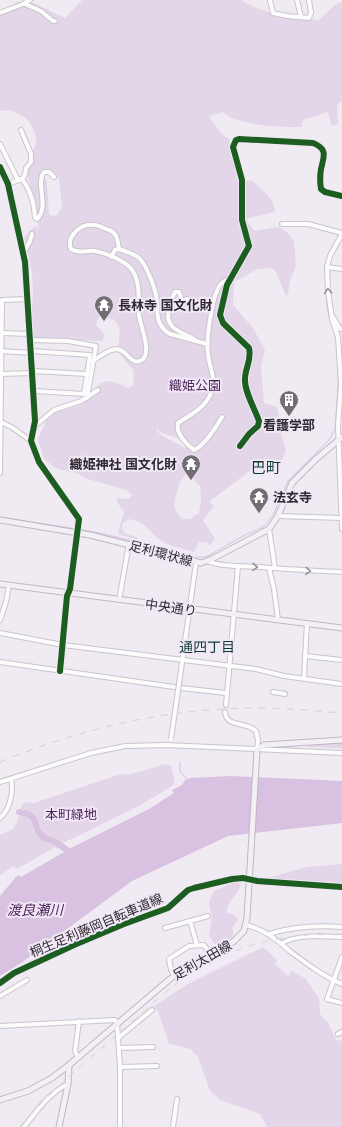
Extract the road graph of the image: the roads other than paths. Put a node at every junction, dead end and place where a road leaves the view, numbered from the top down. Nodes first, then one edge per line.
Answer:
1 (30, 0) edge
2 (270, 0) edge
3 (297, 0) edge
4 (309, 0) edge
5 (25, 4) junction
6 (0, 13) edge
7 (301, 17) junction
8 (55, 21) dead end
9 (21, 130) dead end
10 (0, 144) edge
11 (0, 167) edge
12 (54, 177) dead end
13 (20, 179) junction
14 (8, 184) junction
15 (342, 196) edge
16 (282, 224) dead end
17 (32, 234) dead end
18 (342, 234) edge
19 (119, 249) junction
20 (23, 254) junction
21 (111, 256) junction
22 (327, 267) junction
23 (342, 269) edge
24 (230, 278) junction
25 (27, 299) junction
26 (187, 299) dead end
27 (331, 312) junction
28 (342, 329) edge
29 (1, 333) junction
30 (30, 334) junction
31 (30, 340) junction
32 (195, 341) junction
33 (207, 344) junction
34 (1, 351) junction
35 (31, 352) junction
36 (94, 361) junction
37 (33, 372) junction
38 (1, 374) edge
39 (87, 374) junction
40 (98, 390) dead end
41 (34, 391) junction
42 (0, 393) edge
43 (87, 398) junction
44 (222, 417) dead end
45 (0, 422) edge
46 (35, 426) junction
47 (340, 439) edge
48 (31, 441) junction
49 (240, 446) dead end
50 (0, 473) edge
51 (278, 516) junction
52 (342, 518) edge
53 (0, 520) edge
54 (269, 529) junction
55 (342, 529) edge
56 (76, 533) junction
57 (129, 544) junction
58 (207, 561) junction
59 (196, 562) junction
60 (238, 566) junction
61 (269, 568) junction
62 (275, 568) junction
63 (342, 572) edge
64 (0, 584) edge
65 (9, 585) junction
66 (69, 593) junction
67 (119, 600) junction
68 (190, 610) junction
69 (233, 615) junction
70 (0, 620) edge
71 (278, 620) junction
72 (307, 624) junction
73 (342, 628) edge
74 (0, 633) edge
75 (63, 645) junction
76 (305, 656) junction
77 (342, 660) edge
78 (0, 662) edge
79 (182, 662) junction
80 (228, 665) junction
81 (60, 671) junction
82 (304, 678) junction
83 (342, 684) edge
84 (273, 692) dead end
85 (226, 693) junction
86 (285, 694) dead end
87 (226, 705) dead end
88 (225, 712) dead end
89 (342, 740) edge
90 (170, 746) junction
91 (257, 749) junction
92 (342, 753) edge
93 (11, 779) junction
94 (0, 782) edge
95 (0, 818) edge
96 (208, 916) dead end
97 (190, 921) junction
98 (246, 925) junction
99 (342, 927) edge
100 (165, 928) dead end
101 (269, 934) junction
102 (342, 938) edge
103 (281, 944) junction
104 (197, 945) junction
105 (210, 954) junction
106 (342, 957) edge
107 (174, 975) junction
108 (27, 980) dead end
109 (334, 980) junction
110 (342, 984) edge
111 (0, 996) edge
112 (342, 1003) edge
113 (152, 1010) dead end
114 (80, 1021) junction
115 (117, 1023) junction
116 (0, 1026) edge
117 (118, 1038) junction
118 (153, 1047) dead end
119 (119, 1048) junction
120 (78, 1057) junction
121 (69, 1065) junction
122 (157, 1066) dead end
123 (120, 1067) junction
124 (68, 1084) junction
125 (177, 1099) dead end
126 (0, 1100) edge
127 (28, 1112) dead end
128 (33, 1116) junction
129 (24, 1127) edge
130 (59, 1127) edge
131 (120, 1127) edge
132 (173, 1127) edge

1 - 5 street
2 - 7 street
3 - 7 street
4 - 7 street
5 - 6 street
5 - 8 street
9 - 13 street
10 - 13 street
11 - 14 street
12 - 13 street
13 - 14 street
14 - 20 street
15 - 24 street
16 - 18 street
17 - 20 street
18 - 22 street
19 - 21 street
19 - 21 street
19 - 32 street
20 - 25 street
21 - 36 street
22 - 23 street
27 -> 22 street
24 - 33 street
24 - 49 street
25 - 29 street
25 - 30 street
26 - 32 street
27 - 28 street
27 - 47 street
29 - 30 street
29 - 34 street
30 - 31 street
31 - 35 street
31 - 36 street
32 - 33 street
33 - 44 street
34 - 35 street
34 - 38 street
35 - 37 street
35 - 39 street
36 - 43 street
37 - 38 street
37 - 39 street
37 - 41 street
38 - 42 street
39 - 41 street
40 - 43 street
41 - 46 street
42 - 45 street
43 - 46 street
45 - 48 street
45 - 50 street
46 - 48 street
47 - 51 main road, 足利環状線
47 - 52 street
48 - 56 street
51 - 52 street
51 - 54 main road, 足利環状線
52 - 55 street
53 - 56 main road, 足利環状線
54 - 58 main road, 足利環状線
54 - 62 street
56 - 57 main road, 足利環状線
56 - 66 street
57 - 59 main road, 足利環状線
57 - 67 street
58 - 59 main road, 足利環状線
58 - 60 street
59 - 68 street
60 -> 61 street
60 - 69 street
61 - 62 street
61 - 71 street
62 -> 63 street
64 - 65 main road, 中央通り
65 - 66 main road, 中央通り
65 - 70 street
66 - 67 main road, 中央通り
66 - 75 street
67 - 68 main road, 中央通り
68 - 69 main road, 中央通り
68 - 79 street
69 - 71 main road, 中央通り
69 - 80 street
71 - 72 main road, 中央通り
72 - 73 main road, 中央通り
72 - 76 street
74 - 75 street
75 - 79 street
75 - 81 street
76 - 77 street
76 - 82 street
78 - 81 street
79 - 80 street
79 - 90 street, bridge
80 - 82 street
80 - 85 street
81 - 85 street
82 - 83 street
84 - 86 street
85 - 87 street
88 - 91 street
89 - 91 main road
90 - 91 street
90 - 93 street
91 - 92 street
91 - 98 main road
93 - 94 street
93 - 95 street
96 - 97 street
97 - 100 street
97 - 104 street
98 - 101 street
98 - 105 main road, 足利太田線
99 - 101 street
101 - 103 street
102 - 103 street
103 - 109 street
104 - 105 street
104 - 107 street
105 - 107 main road, 足利太田線
106 - 109 street
107 - 115 main road, 足利太田線
108 - 111 street
109 - 110 street
109 - 112 street
113 - 117 street
114 - 115 street
114 - 116 street
114 - 120 street
115 - 117 street
115 - 120 main road, 足利太田線
117 - 119 street
118 - 119 street
119 - 123 street
120 - 121 main road, 足利太田線
121 - 124 main road
121 - 126 main road, 足利太田線
122 - 123 street
123 - 131 street
124 - 128 street
124 - 130 main road
125 - 132 street
127 - 128 street
128 - 129 street

